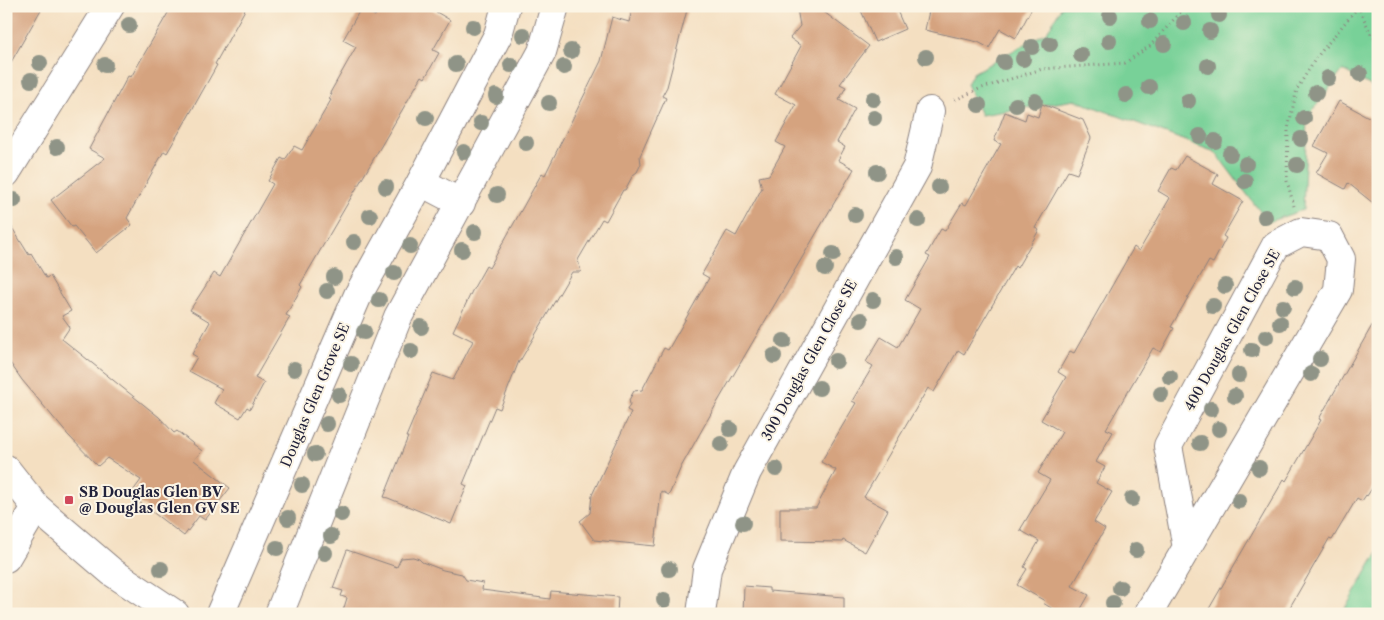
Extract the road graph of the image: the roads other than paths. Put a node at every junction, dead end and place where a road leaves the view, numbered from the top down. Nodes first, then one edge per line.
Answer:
1 (110, 6) edge
2 (506, 6) edge
3 (555, 6) edge
4 (930, 111) road end
5 (6, 173) edge
6 (421, 182) junction
7 (461, 203) junction
8 (6, 469) edge
9 (36, 508) junction
10 (1187, 548) junction
11 (6, 558) edge
12 (175, 614) edge
13 (220, 614) edge
14 (279, 614) edge
15 (701, 614) edge
16 (1148, 614) edge

1 - 5 street
2 - 6 street, Douglas Glen Grove SE
3 - 7 street
4 - 15 street, 300 Douglas Glen Close SE
6 - 7 street
6 - 13 street, Douglas Glen Grove SE
7 - 14 street
8 - 9 street
9 - 11 street
9 - 12 street
10 - 10 street, 400 Douglas Glen Close SE
10 - 16 street

